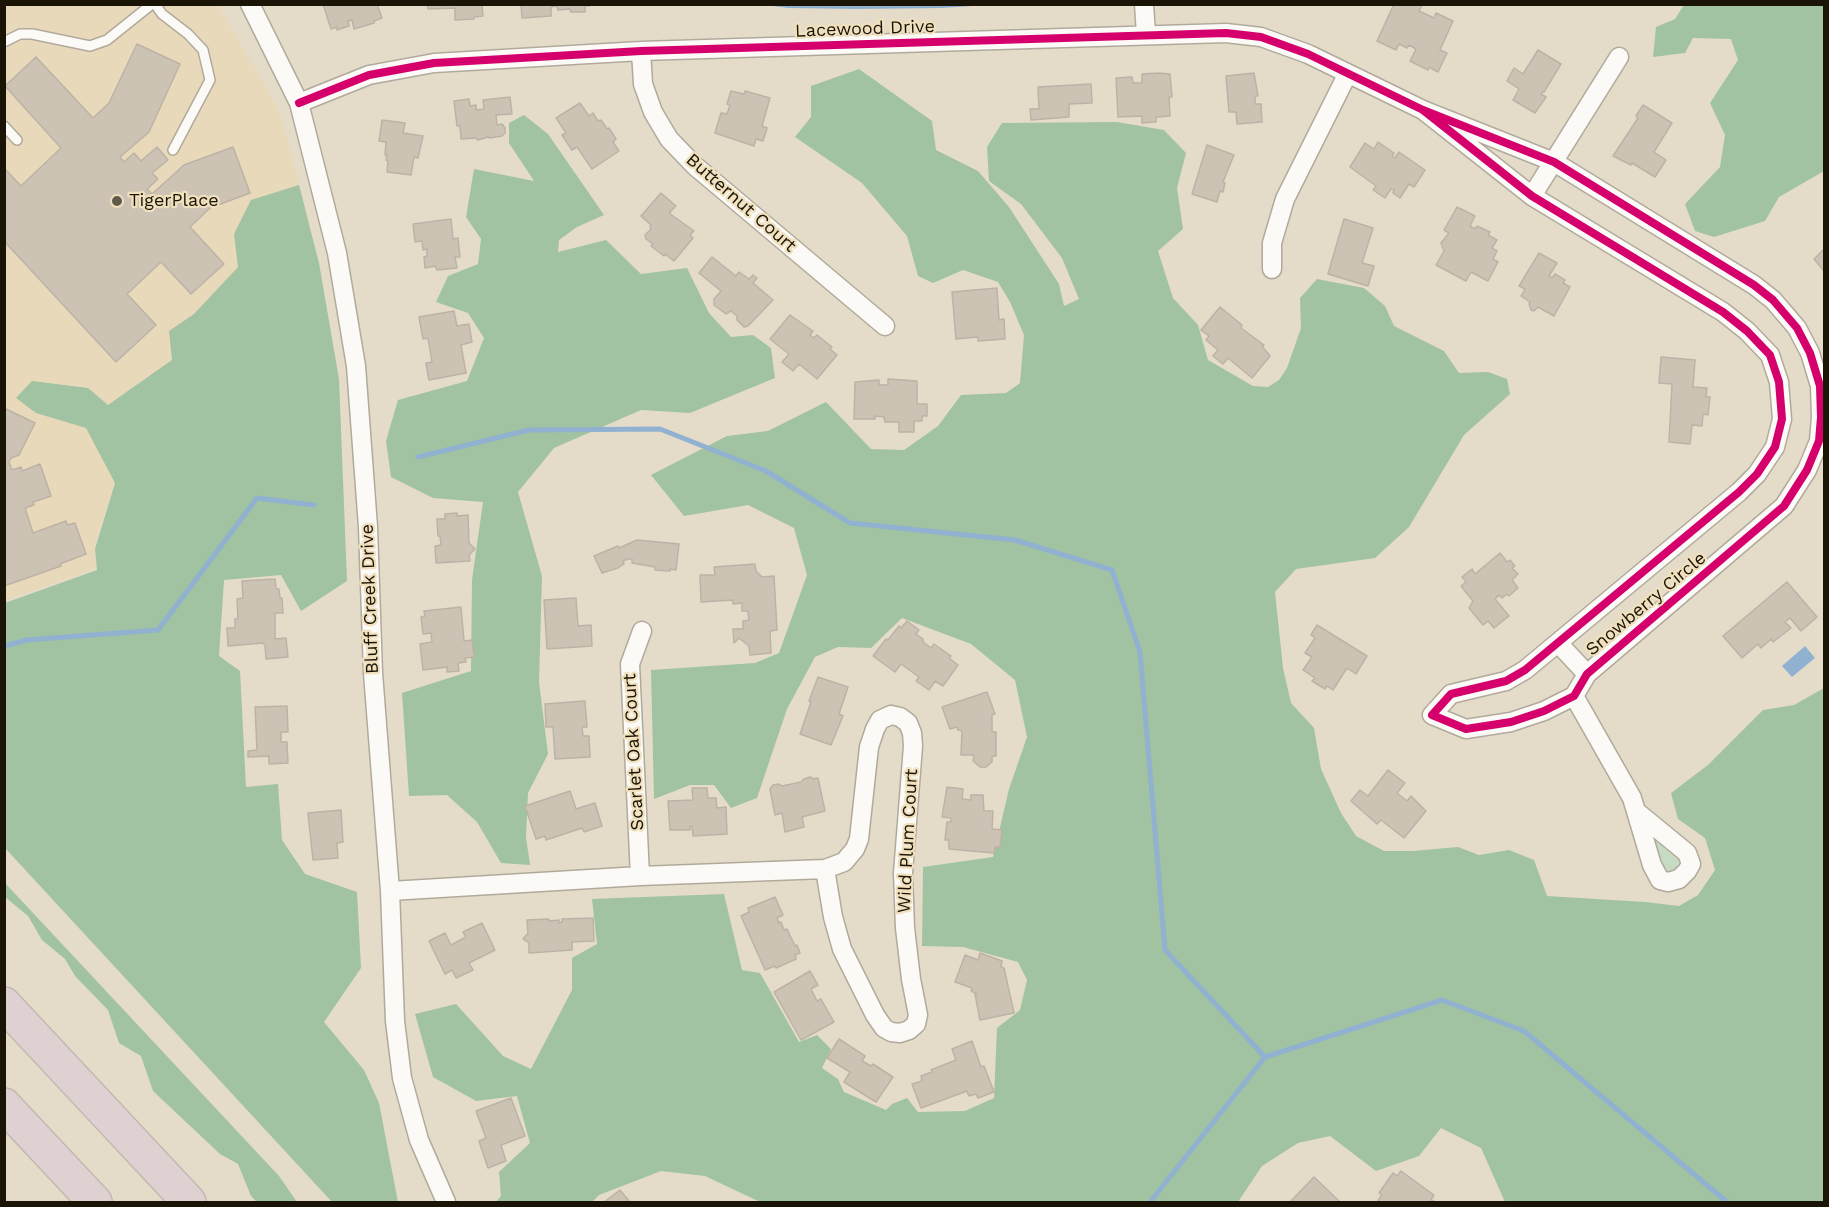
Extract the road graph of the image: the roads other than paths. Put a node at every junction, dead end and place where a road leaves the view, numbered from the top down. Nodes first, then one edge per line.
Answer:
1 (154, 4) edge
2 (250, 4) edge
3 (1144, 4) edge
4 (1146, 34) junction
5 (4, 42) edge
6 (641, 51) junction
7 (1619, 57) dead end
8 (1347, 75) junction
9 (299, 103) junction
10 (1423, 110) junction
11 (4, 126) edge
12 (17, 140) dead end
13 (173, 150) dead end
14 (1554, 162) junction
15 (1532, 196) junction
16 (1272, 269) dead end
17 (885, 326) dead end
18 (642, 631) dead end
19 (1558, 643) junction
20 (1587, 674) junction
21 (1574, 696) junction
22 (1637, 812) dead end
23 (825, 869) junction
24 (640, 876) junction
25 (390, 891) junction
26 (4, 1004) edge
27 (4, 1105) edge
28 (95, 1203) edge
29 (189, 1203) edge
30 (446, 1203) edge

1 - 5 lane
1 - 13 lane
2 - 9 street, Bluff Creek Drive
3 - 4 street
4 - 6 street, Lacewood Drive
4 - 8 street, Lacewood Drive
6 - 9 street, Lacewood Drive
6 - 17 street, Butternut Court
7 - 14 street
8 - 10 street, Lacewood Drive
8 - 16 street
9 - 25 street, Bluff Creek Drive
10 - 14 street, Snowberry Circle
10 - 15 street, Snowberry Circle
11 - 12 lane
14 - 15 street
14 - 20 street, Snowberry Circle
15 - 19 street, Snowberry Circle
18 - 24 street, Scarlet Oak Court
19 - 20 street
19 - 21 street, Snowberry Circle
20 - 21 street, Snowberry Circle
21 - 22 street
23 - 23 street, Wild Plum Court
23 - 24 street, Wild Plum Court
24 - 25 street, Wild Plum Court
25 - 30 street, Bluff Creek Drive
26 - 29 highway
27 - 28 highway

